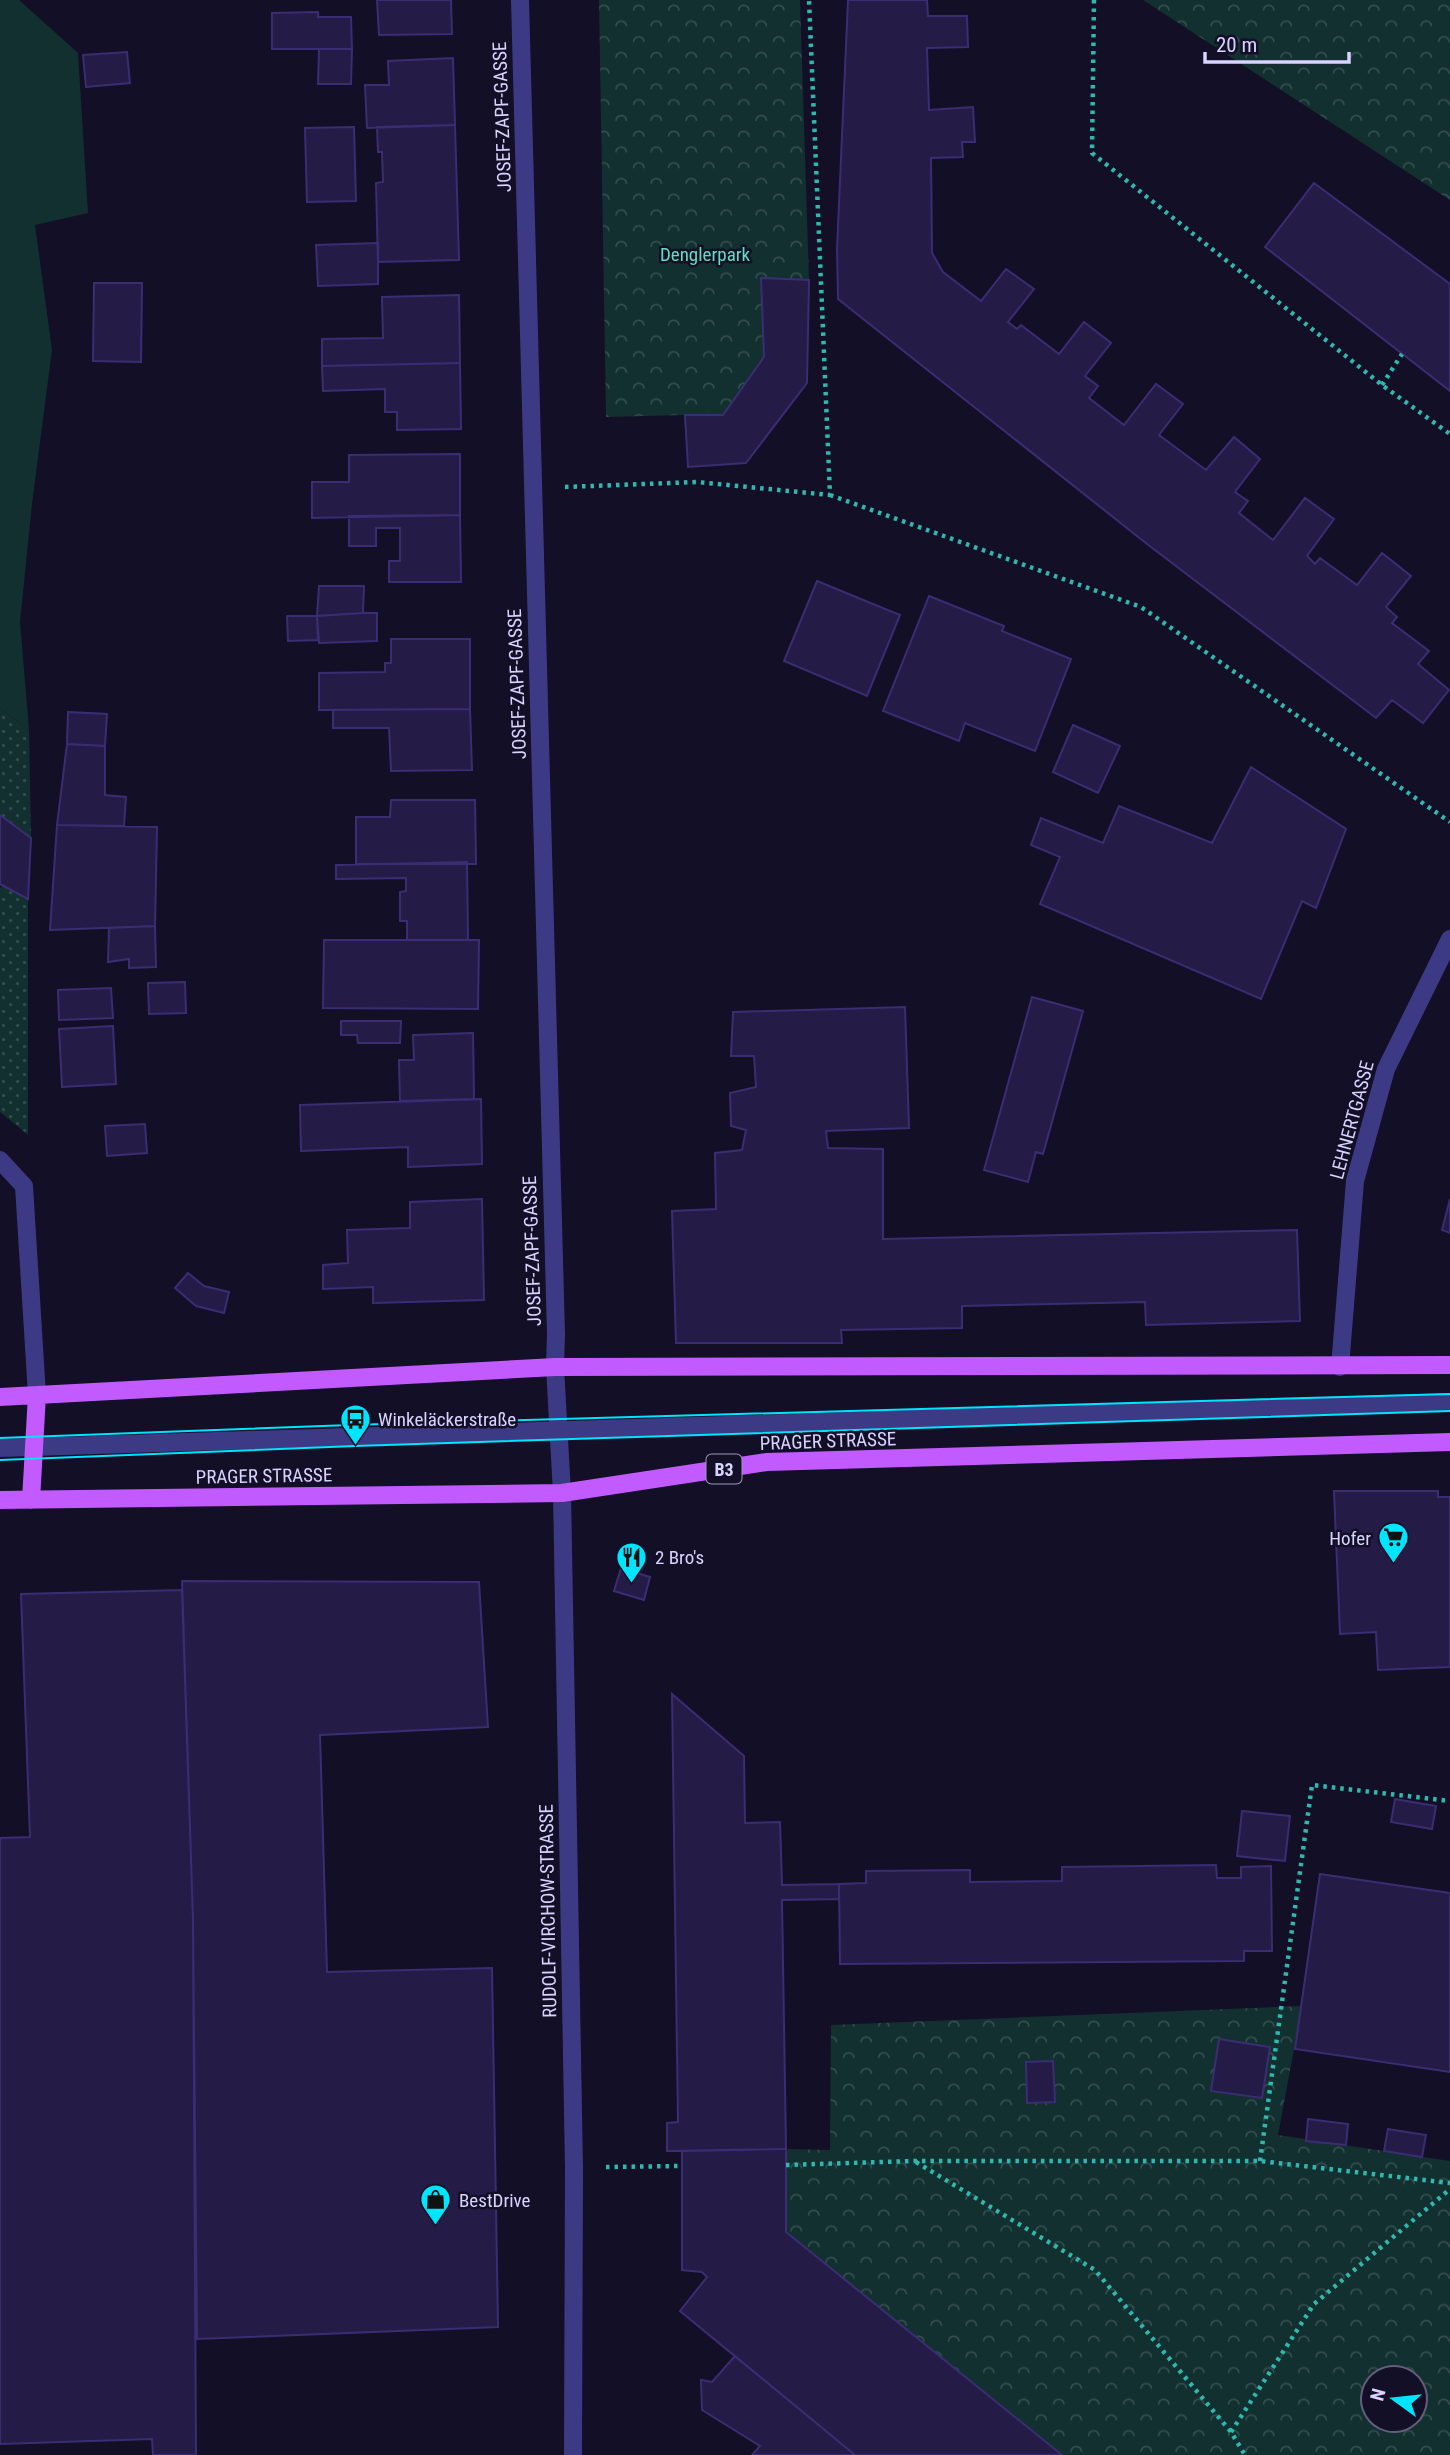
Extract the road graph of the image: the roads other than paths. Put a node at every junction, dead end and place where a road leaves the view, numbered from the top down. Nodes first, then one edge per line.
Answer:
1 (520, 0) edge
2 (1450, 939) edge
3 (0, 1160) edge
4 (1450, 1365) edge
5 (555, 1367) junction
6 (1340, 1367) junction
7 (37, 1395) junction
8 (0, 1397) edge
9 (1450, 1402) edge
10 (559, 1431) junction
11 (1450, 1442) edge
12 (35, 1447) junction
13 (0, 1448) edge
14 (562, 1493) junction
15 (0, 1500) edge
16 (31, 1500) junction
17 (573, 2455) edge

1 - 5 street, JOSEF-ZAPF-GASSE
2 - 6 street, LEHNERTGASSE
3 - 7 street
4 - 6 main road
5 - 6 main road
5 - 7 main road
5 - 10 street, RUDOLF-VIRCHOW-STRASSE
7 - 8 main road
7 - 12 main road
9 - 10 street
10 - 12 street
10 - 14 street, RUDOLF-VIRCHOW-STRASSE
11 - 14 main road, PRAGER STRASSE / B3
12 - 13 street
12 - 16 main road
14 - 16 main road, PRAGER STRASSE / B3
14 - 17 street, RUDOLF-VIRCHOW-STRASSE
15 - 16 main road, PRAGER STRASSE / B3

